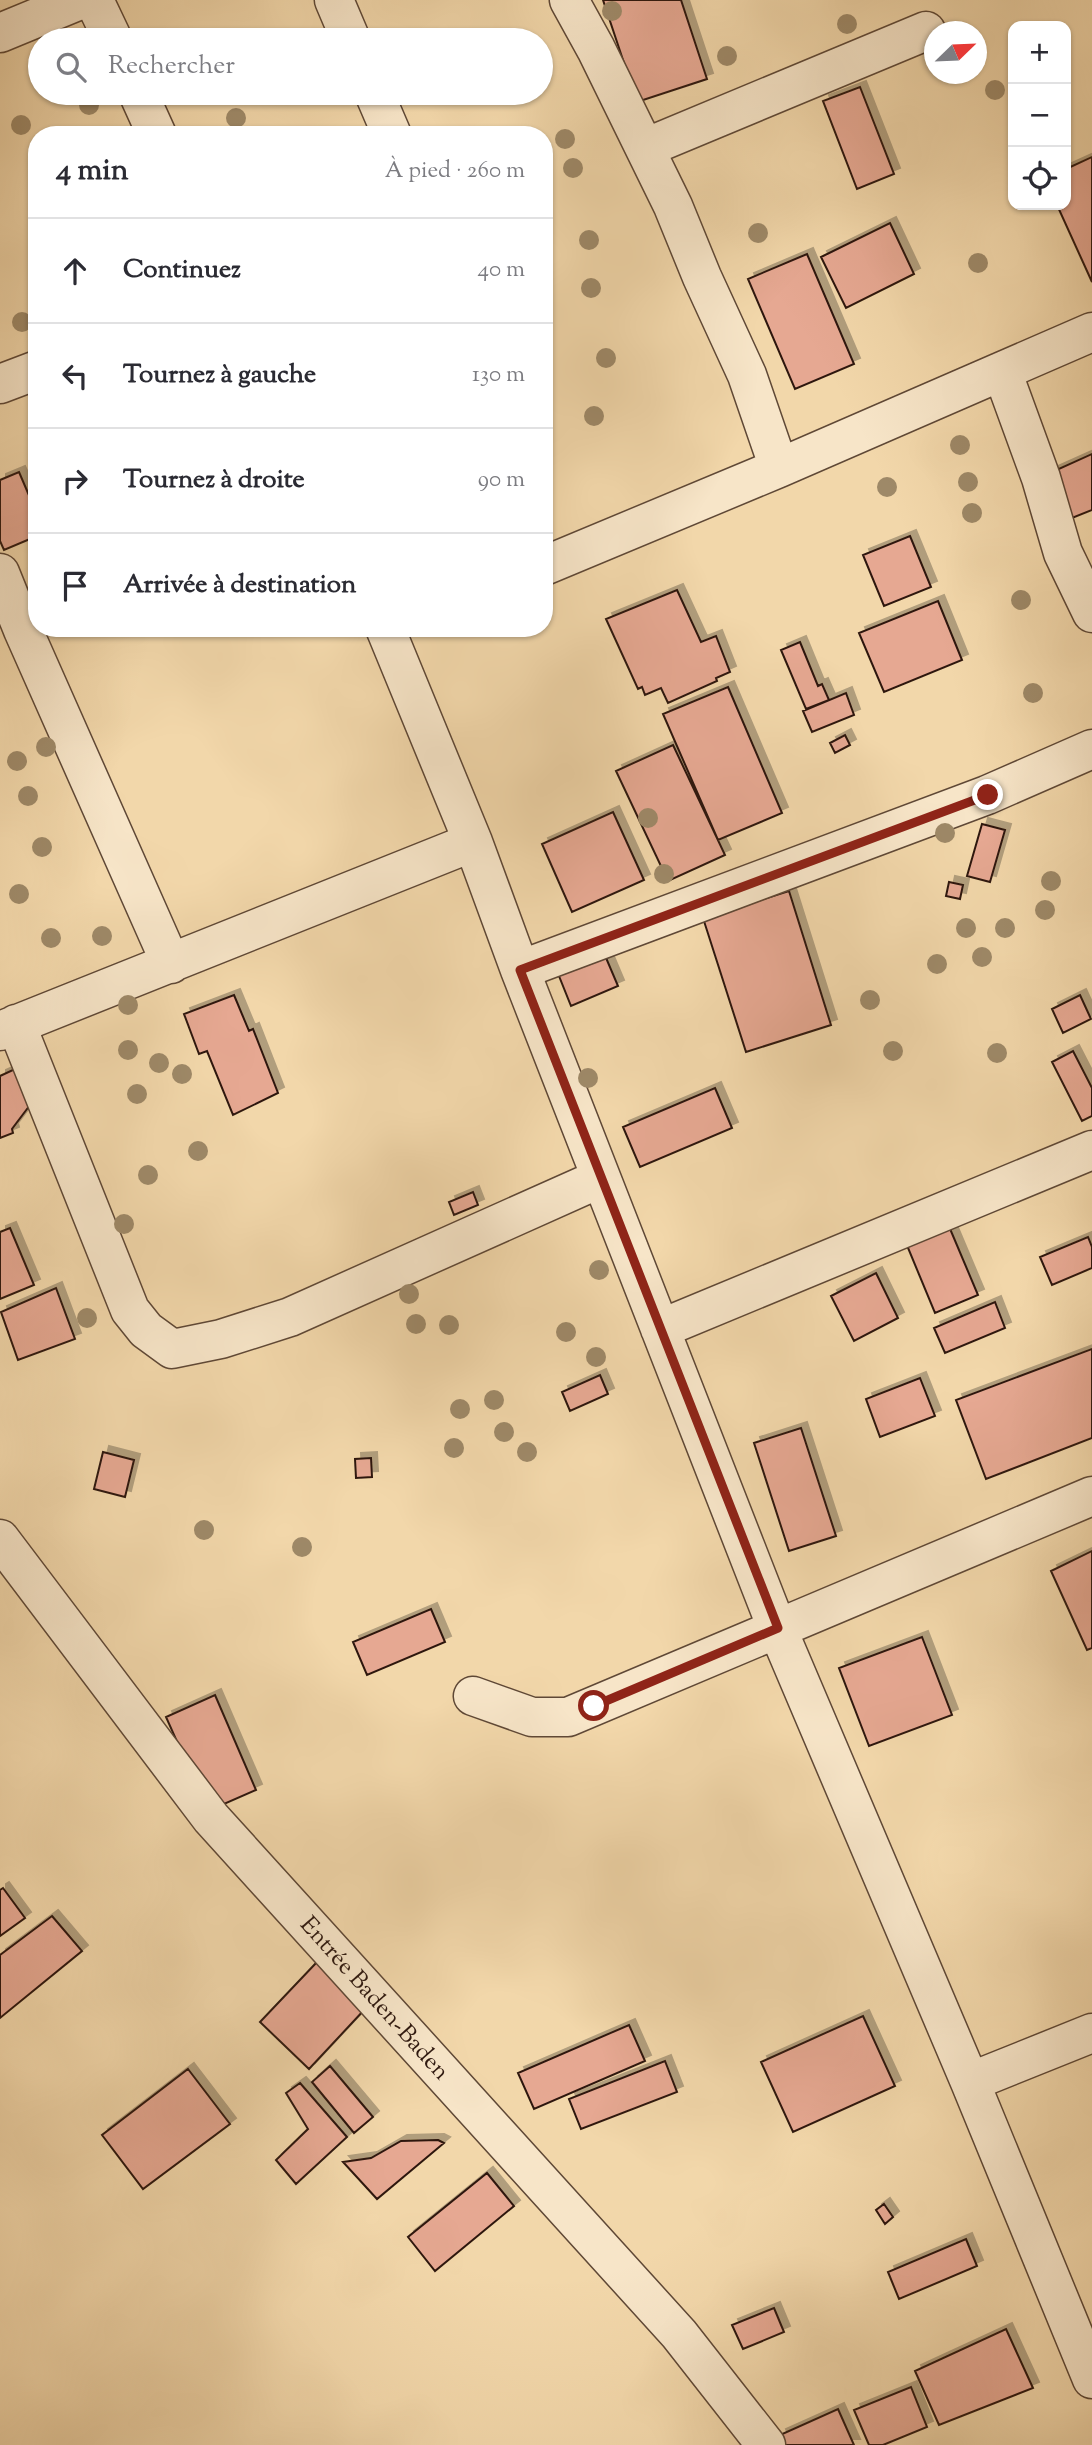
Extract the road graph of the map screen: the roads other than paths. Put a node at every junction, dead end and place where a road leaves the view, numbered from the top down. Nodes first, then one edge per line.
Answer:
1 (80, 0) edge
2 (94, 0) edge
3 (334, 0) edge
4 (569, 0) edge
5 (107, 28) edge
6 (346, 28) edge
7 (924, 32) edge
8 (0, 33) edge
9 (144, 105) edge
10 (379, 105) edge
11 (154, 126) edge
12 (388, 126) edge
13 (645, 148) junction
14 (1092, 332) edge
15 (1002, 371) junction
16 (28, 373) edge
17 (0, 384) edge
18 (779, 468) junction
19 (553, 562) edge
20 (0, 573) edge
21 (1092, 613) edge
22 (391, 637) edge
23 (1092, 749) edge
24 (473, 842) junction
25 (171, 964) junction
26 (520, 970) junction
27 (8, 1028) edge
28 (1092, 1150) edge
29 (601, 1178) junction
30 (660, 1329) junction
31 (1092, 1496) edge
32 (0, 1539) edge
33 (778, 1628) junction
34 (473, 1696) dead end
35 (1092, 2033) edge
36 (970, 2082) junction
37 (1092, 2379) edge
38 (766, 2445) edge

1 - 8 street
2 - 5 street
3 - 6 street
4 - 13 street
7 - 13 street
9 - 11 street
10 - 12 street
13 - 18 street
14 - 15 street
15 - 18 street
15 - 21 street
16 - 17 street
18 - 19 street
20 - 25 street
22 - 24 street
23 - 26 street
24 - 25 street
24 - 26 street
25 - 27 street
26 - 29 street
27 - 29 street
28 - 30 street
29 - 30 street
30 - 33 street
31 - 33 street
32 - 38 street, Entrée Baden-Baden
33 - 34 street
33 - 36 street
35 - 36 street
36 - 37 street

